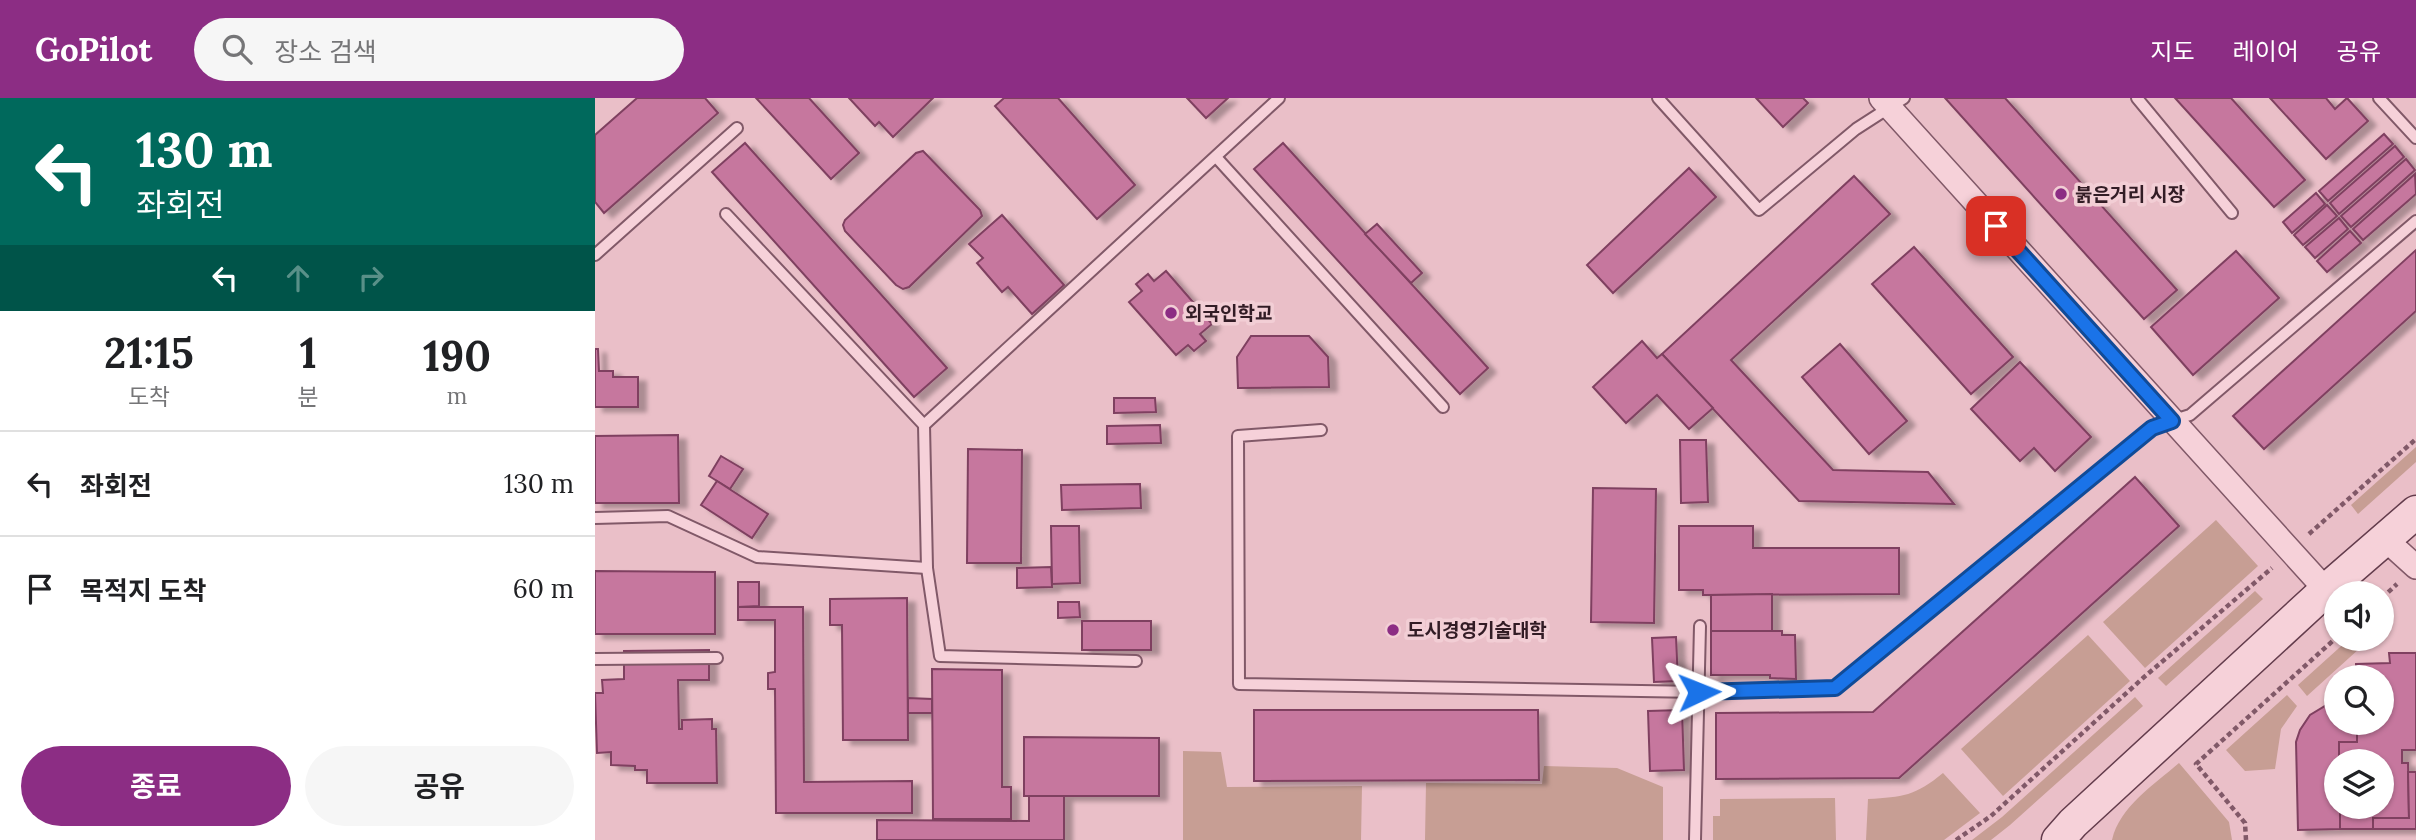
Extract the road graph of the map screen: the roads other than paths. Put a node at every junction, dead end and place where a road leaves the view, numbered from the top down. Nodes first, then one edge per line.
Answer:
1 (1279, 98) edge
2 (1658, 98) edge
3 (2137, 98) edge
4 (2379, 98) edge
5 (1892, 101) edge
6 (737, 128) dead end
7 (2416, 138) edge
8 (1216, 157) junction
9 (2232, 213) dead end
10 (726, 214) dead end
11 (2416, 221) edge
12 (595, 255) edge
13 (1443, 407) dead end
14 (2172, 421) junction
15 (924, 425) junction
16 (1321, 430) dead end
17 (2416, 512) edge
18 (595, 518) edge
19 (2385, 539) junction
20 (2416, 567) edge
21 (927, 568) junction
22 (2336, 581) edge
23 (2324, 588) edge
24 (2324, 592) edge
25 (1699, 626) dead end
26 (595, 659) edge
27 (717, 659) dead end
28 (1136, 662) dead end
29 (1699, 692) junction
30 (1695, 840) edge
31 (2058, 840) edge

1 - 8 lane
2 - 5 lane
3 - 9 lane
4 - 7 lane
5 - 14 street
6 - 12 lane
8 - 13 lane
8 - 15 lane
10 - 15 lane
11 - 14 lane
14 - 23 street
14 - 29 lane
15 - 21 lane
16 - 29 lane
17 - 19 street
18 - 21 lane
19 - 20 street
19 - 22 street
21 - 28 lane
24 - 31 street
25 - 29 lane
26 - 27 lane
29 - 30 lane

